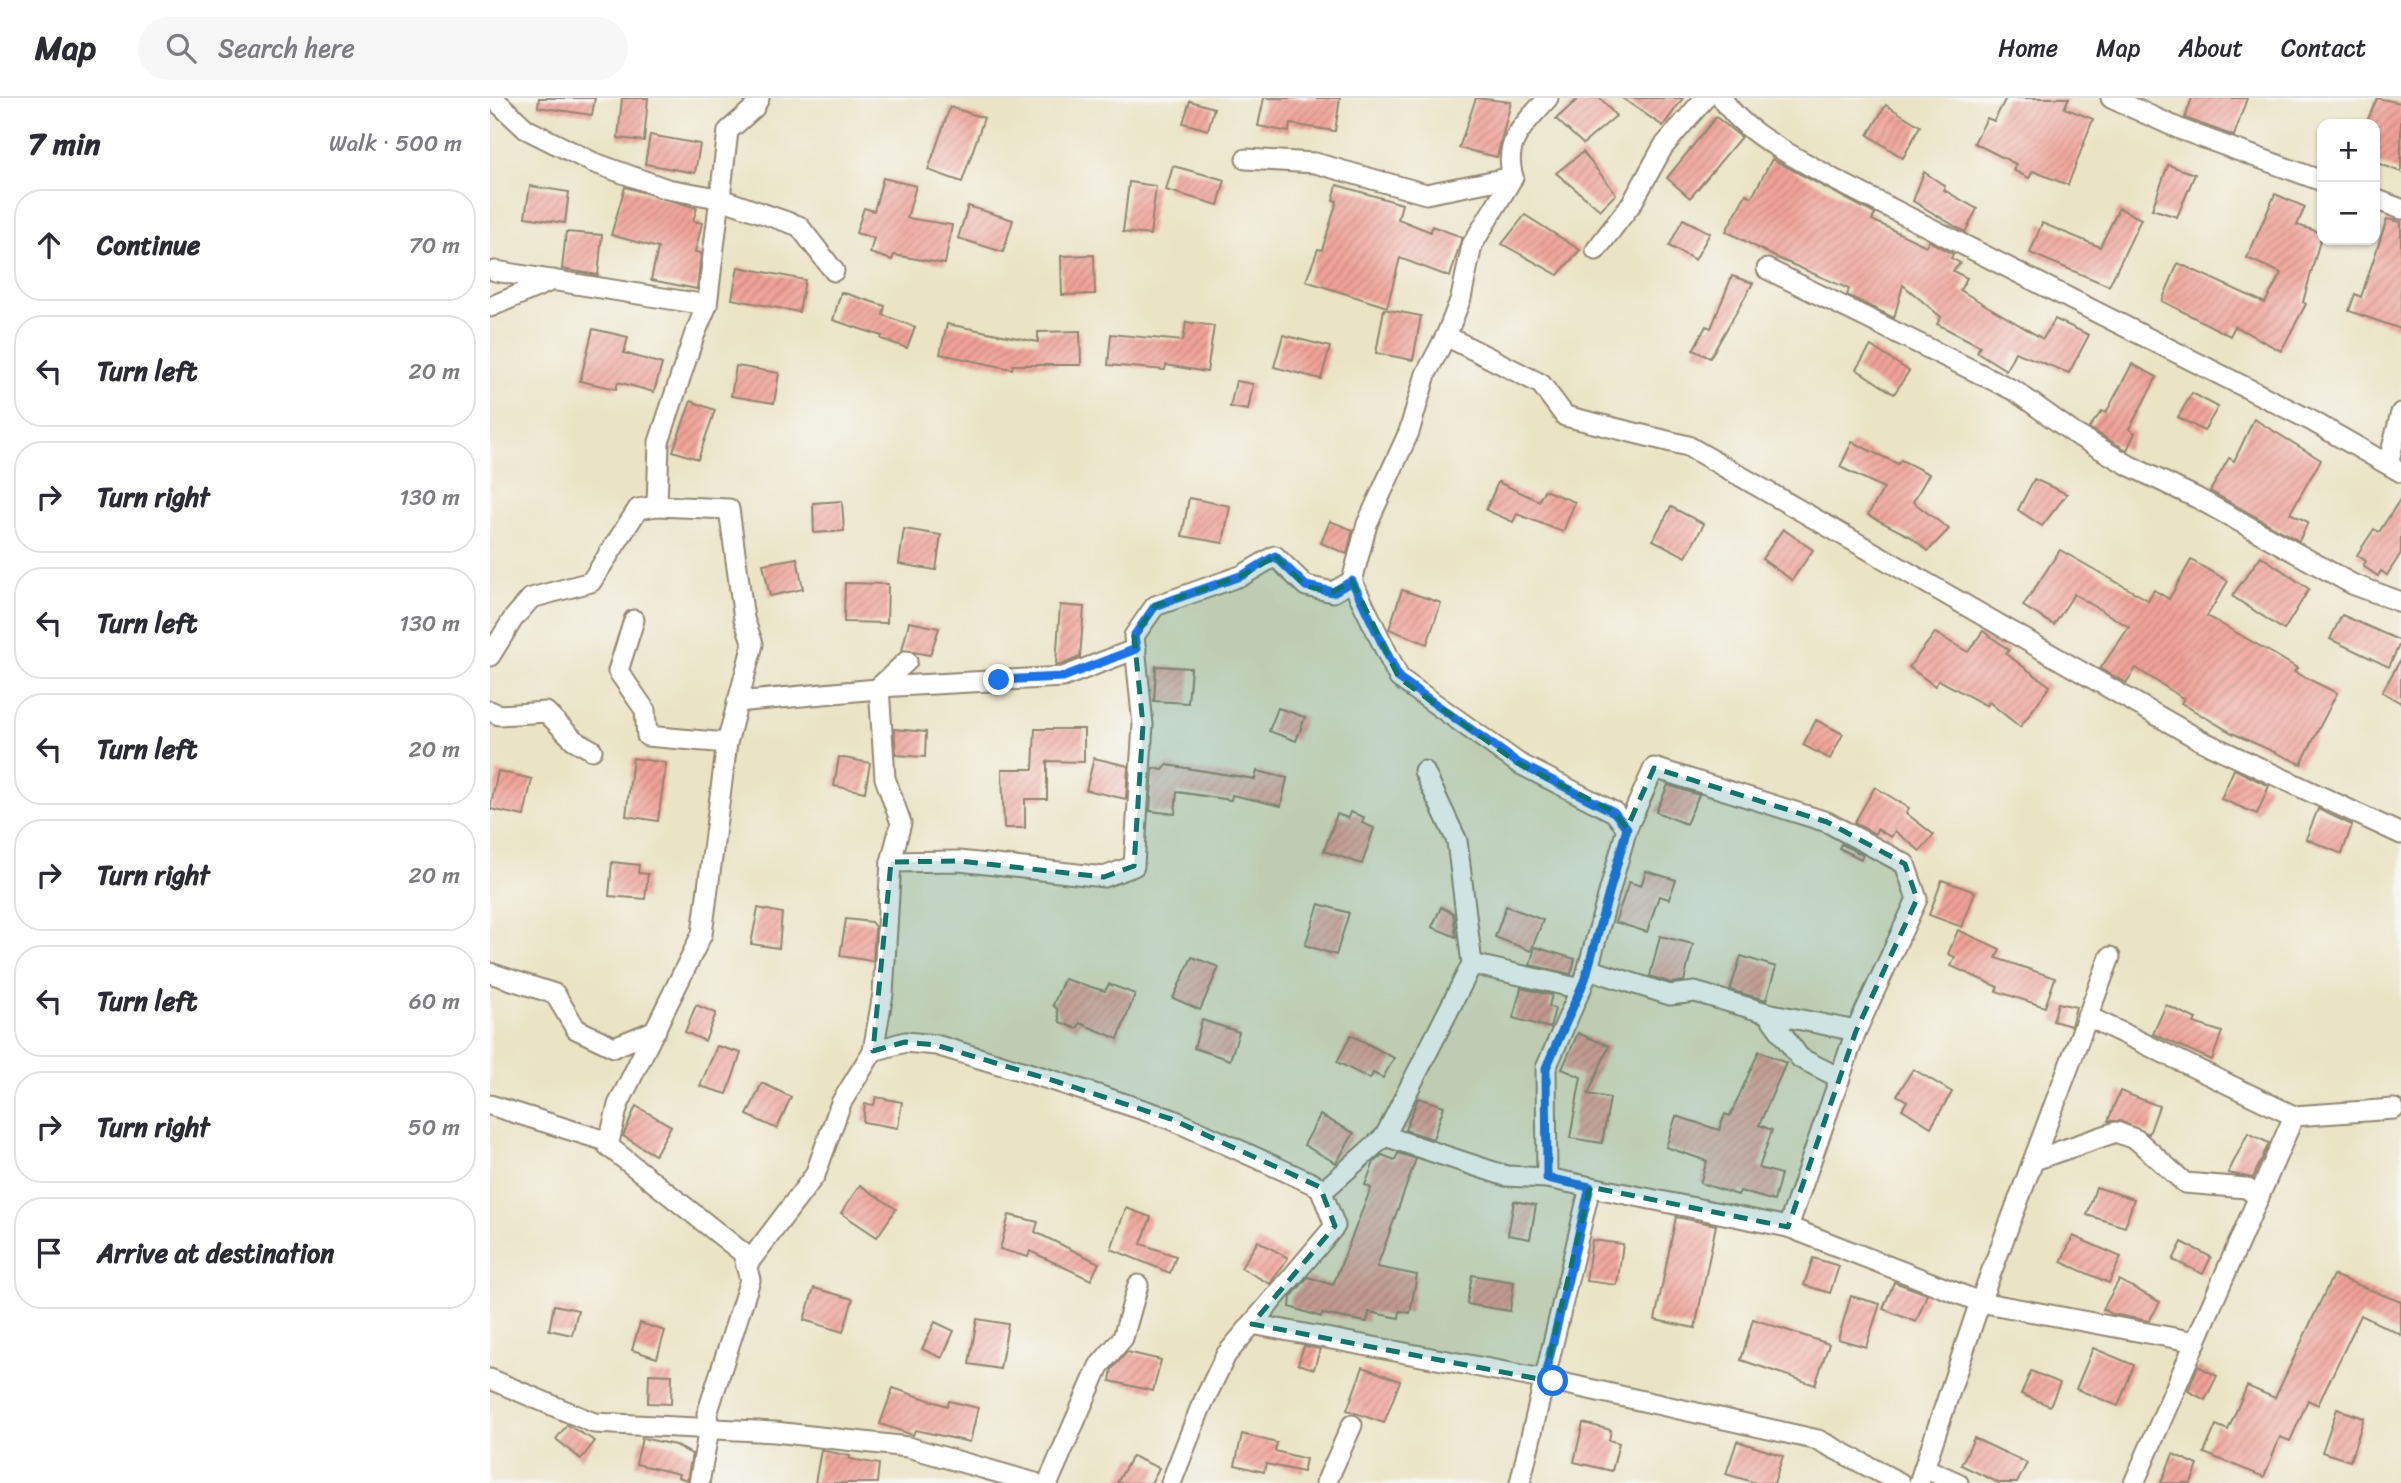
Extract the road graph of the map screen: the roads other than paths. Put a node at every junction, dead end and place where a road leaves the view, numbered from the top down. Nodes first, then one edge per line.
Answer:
1 (493, 98) edge
2 (759, 98) edge
3 (1548, 98) edge
4 (1705, 98) edge
5 (1722, 98) edge
6 (2111, 98) edge
7 (1246, 159) dead end
8 (1513, 177) junction
9 (2317, 179) edge
10 (718, 198) junction
11 (2380, 201) edge
12 (2401, 209) edge
13 (1595, 250) dead end
14 (1767, 269) dead end
15 (495, 271) dead end
16 (834, 271) dead end
17 (553, 281) junction
18 (707, 305) junction
19 (490, 307) edge
20 (1446, 336) junction
21 (2401, 413) edge
22 (2394, 468) edge
23 (657, 506) junction
24 (1352, 581) junction
25 (2401, 603) edge
26 (634, 620) dead end
27 (1136, 649) junction
28 (490, 656) edge
29 (907, 661) dead end
30 (878, 687) junction
31 (737, 702) junction
32 (490, 711) edge
33 (727, 743) junction
34 (592, 750) dead end
35 (1424, 771) dead end
36 (1627, 828) junction
37 (2401, 834) edge
38 (891, 862) junction
39 (2110, 957) dead end
40 (1472, 964) junction
41 (1588, 969) junction
42 (490, 973) edge
43 (1581, 989) junction
44 (1767, 1013) junction
45 (2087, 1016) junction
46 (656, 1030) junction
47 (1856, 1031) junction
48 (873, 1051) junction
49 (1840, 1078) junction
50 (490, 1105) edge
51 (2394, 1109) dead end
52 (2294, 1116) junction
53 (1385, 1136) junction
54 (609, 1142) junction
55 (2034, 1160) junction
56 (1547, 1178) junction
57 (1590, 1187) junction
58 (1322, 1192) junction
59 (2259, 1196) junction
60 (1788, 1227) junction
61 (746, 1266) junction
62 (1138, 1285) dead end
63 (1980, 1302) junction
64 (1252, 1324) junction
65 (2196, 1342) junction
66 (490, 1379) edge
67 (1544, 1380) junction
68 (1352, 1425) dead end
69 (709, 1429) junction
70 (1922, 1475) edge
71 (699, 1483) edge
72 (1035, 1483) edge
73 (1048, 1483) edge
74 (1171, 1483) edge
75 (1326, 1483) edge
76 (1520, 1483) edge
77 (1900, 1483) edge
78 (1958, 1483) edge
79 (2134, 1483) edge

1 - 10 street
2 - 10 street
3 - 8 street
4 - 13 street
5 - 22 street
6 - 9 street
7 - 8 street
8 - 20 street
10 - 16 street
10 - 18 street
11 - 12 street
14 - 25 street
15 - 17 street
17 - 18 street
17 - 19 street
18 - 23 street
20 - 24 street
20 - 37 street
21 - 22 street
23 - 28 street
23 - 31 street
24 - 27 street
24 - 36 street
26 - 33 street
27 - 30 street
27 - 38 street
29 - 30 street
30 - 31 street
30 - 38 street
31 - 33 street
32 - 34 street
33 - 46 street
35 - 40 street
36 - 41 street
36 - 47 street
38 - 48 street
39 - 45 street
40 - 43 street
40 - 53 street
41 - 43 street
41 - 44 street
42 - 46 street
43 - 56 street
44 - 47 street
44 - 49 street
45 - 52 street
45 - 55 street
46 - 54 street
47 - 49 street
48 - 58 street
48 - 61 street
49 - 60 street
50 - 54 street
51 - 52 street
52 - 59 street
53 - 56 street
53 - 58 street
54 - 61 street
55 - 59 street
55 - 63 street
56 - 57 street
57 - 60 street
57 - 67 street
58 - 64 street
59 - 65 street
60 - 63 street
61 - 69 street
62 - 73 street
63 - 65 street
63 - 70 street
64 - 67 street
64 - 74 street
65 - 79 street
66 - 69 street
67 - 76 street
67 - 77 street
68 - 75 street
69 - 71 street
69 - 72 street
70 - 78 street

